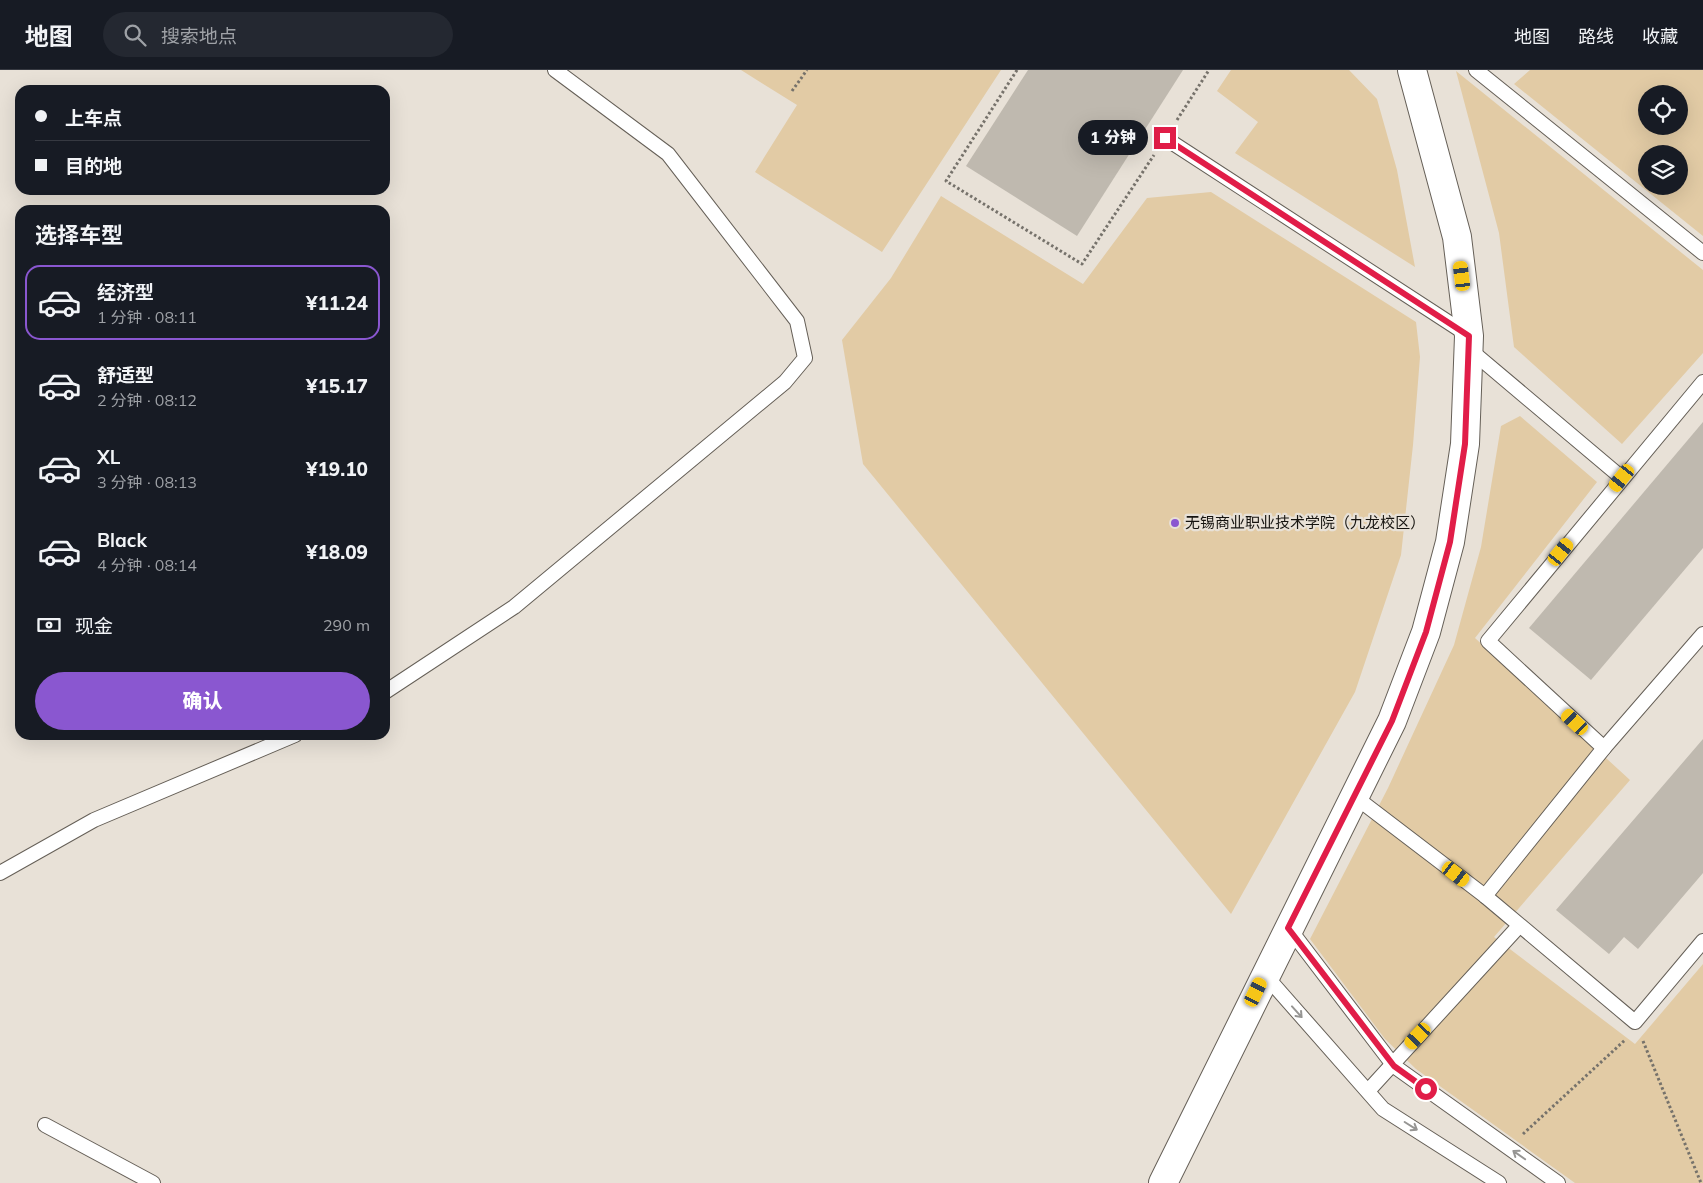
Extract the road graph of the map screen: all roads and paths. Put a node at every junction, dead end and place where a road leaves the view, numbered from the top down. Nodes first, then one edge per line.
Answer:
1 (556, 70) edge
2 (807, 70) edge
3 (1017, 70) edge
4 (1209, 70) edge
5 (1412, 70) edge
6 (1476, 70) edge
7 (1494, 74) edge
8 (792, 91) dead end
9 (1165, 138) junction
10 (1703, 253) edge
11 (1469, 342) junction
12 (1703, 382) edge
13 (1622, 478) junction
14 (1703, 634) edge
15 (390, 689) edge
16 (283, 740) edge
17 (1604, 748) junction
18 (1354, 796) junction
19 (0, 873) edge
20 (1484, 896) junction
21 (1519, 926) junction
22 (1288, 928) junction
23 (1703, 941) edge
24 (1265, 975) junction
25 (1635, 1022) junction
26 (1368, 1091) junction
27 (45, 1125) dead end
28 (1508, 1148) junction
29 (153, 1183) edge
30 (1163, 1183) edge
31 (1499, 1183) edge
32 (1558, 1183) edge
33 (1701, 1183) edge

1 - 15 lane
2 - 8 path
3 - 9 path
4 - 9 path
5 - 11 street
6 - 7 lane
7 - 10 lane
9 - 11 lane
11 - 13 lane
11 - 18 street
12 - 13 lane
13 - 17 lane
14 - 17 lane
16 - 19 lane
17 - 20 lane
18 - 20 lane
18 - 22 street
20 - 21 lane
21 - 25 lane
21 - 26 lane
22 - 24 street
22 - 28 lane
23 - 25 lane
24 -> 26 lane
24 - 30 street
25 - 28 path
25 - 33 path
26 -> 31 lane
27 - 29 lane
32 -> 28 lane

